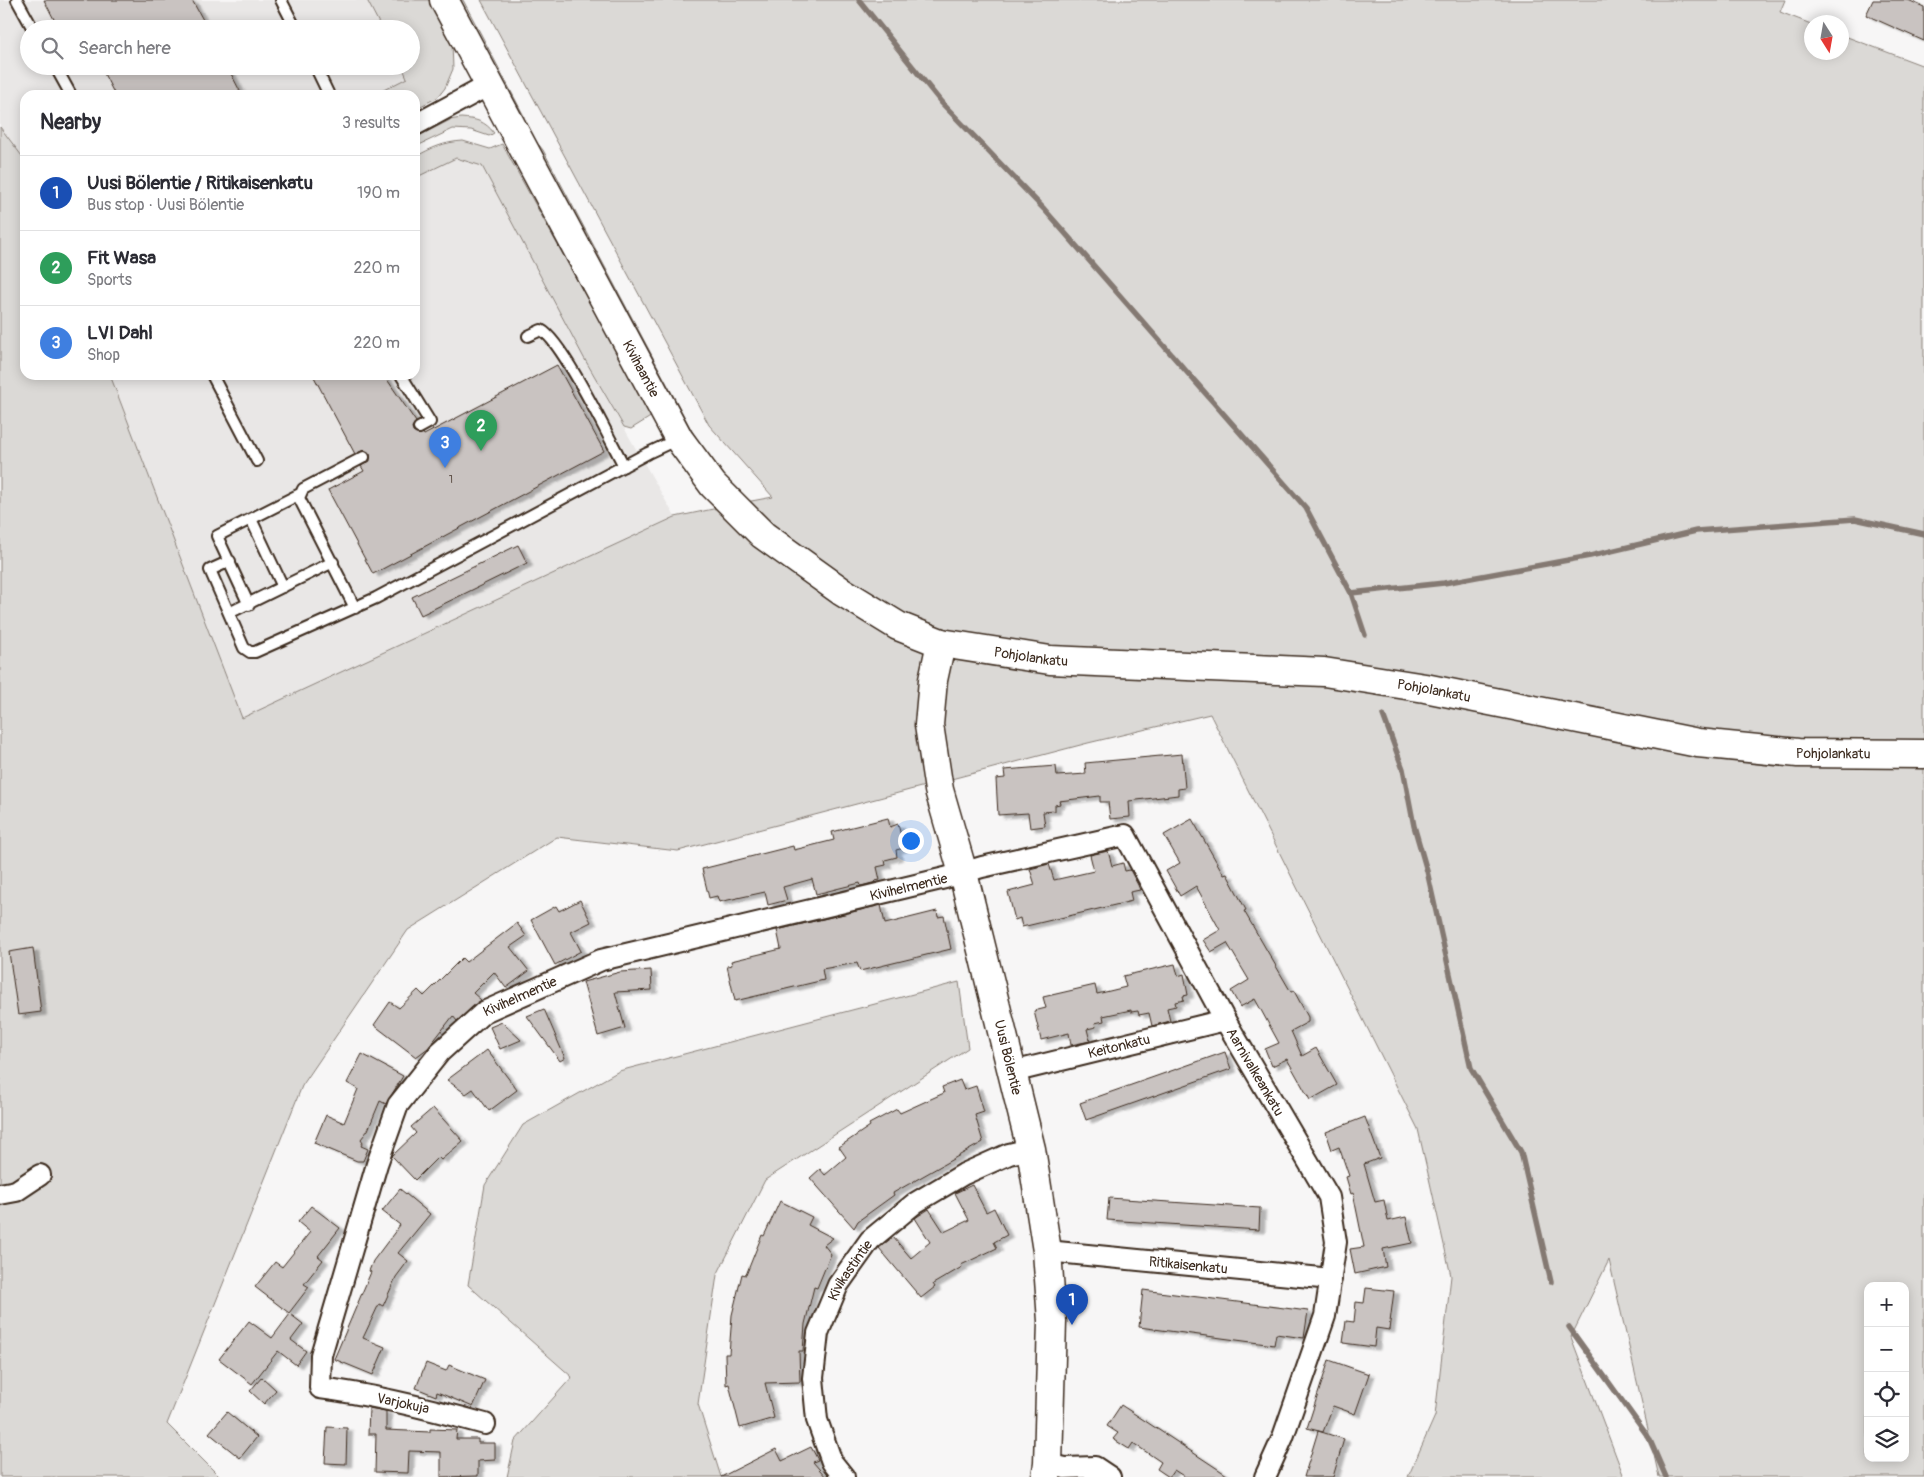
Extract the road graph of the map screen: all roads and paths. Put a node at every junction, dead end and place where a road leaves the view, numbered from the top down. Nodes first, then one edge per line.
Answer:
1 (17, 0) edge
2 (281, 0) edge
3 (444, 0) edge
4 (28, 20) edge
5 (291, 20) edge
6 (60, 75) edge
7 (319, 75) edge
8 (489, 86) junction
9 (68, 90) edge
10 (327, 90) edge
11 (420, 122) edge
12 (528, 336) dead end
13 (215, 380) edge
14 (404, 380) edge
15 (419, 428) dead end
16 (679, 438) junction
17 (364, 457) dead end
18 (257, 461) dead end
19 (624, 466) junction
20 (300, 494) junction
21 (251, 519) junction
22 (230, 561) junction
23 (333, 562) junction
24 (283, 587) junction
25 (248, 605) junction
26 (355, 608) junction
27 (229, 614) junction
28 (941, 643) junction
29 (1924, 754) edge
30 (963, 873) junction
31 (1225, 1020) junction
32 (1012, 1072) junction
33 (1031, 1149) junction
34 (40, 1175) dead end
35 (0, 1194) edge
36 (1046, 1251) junction
37 (1331, 1279) junction
38 (320, 1388) joint
39 (485, 1424) dead end
40 (1047, 1471) edge
41 (844, 1477) edge
42 (1110, 1477) edge
43 (1266, 1477) edge

1 - 4 lane
2 - 5 lane
3 - 8 main road, Kivihaantie
6 - 9 lane
7 - 10 lane
8 - 11 street
8 - 16 main road, Kivihaantie
12 - 19 lane
13 - 18 lane
14 - 15 lane
16 - 19 lane
16 - 28 main road, Kivihaantie
17 - 20 lane
19 - 26 lane
20 - 21 lane
20 - 23 lane
21 - 22 lane
21 - 24 lane
22 - 25 lane
22 - 27 lane
23 - 24 lane
23 - 26 lane
24 - 25 lane
25 - 27 lane
26 - 27 lane
28 - 29 main road, Pohjolankatu
28 - 30 main road, Uusi Bölentie
30 - 31 street, Aarnivalkeankatu
30 - 32 main road, Uusi Bölentie
30 - 38 street, Kivihelmentie
31 - 32 street, Keitonkatu
31 - 37 street, Aarnivalkeankatu
32 - 33 main road, Uusi Bölentie
33 - 36 main road, Uusi Bölentie
33 - 41 street, Kivikastintie
34 - 35 street
36 - 37 street, Ritikaisenkatu
36 - 40 main road, Uusi Bölentie
37 - 43 street, Aarnivalkeankatu
38 - 39 street, Varjokuja
40 - 42 street

